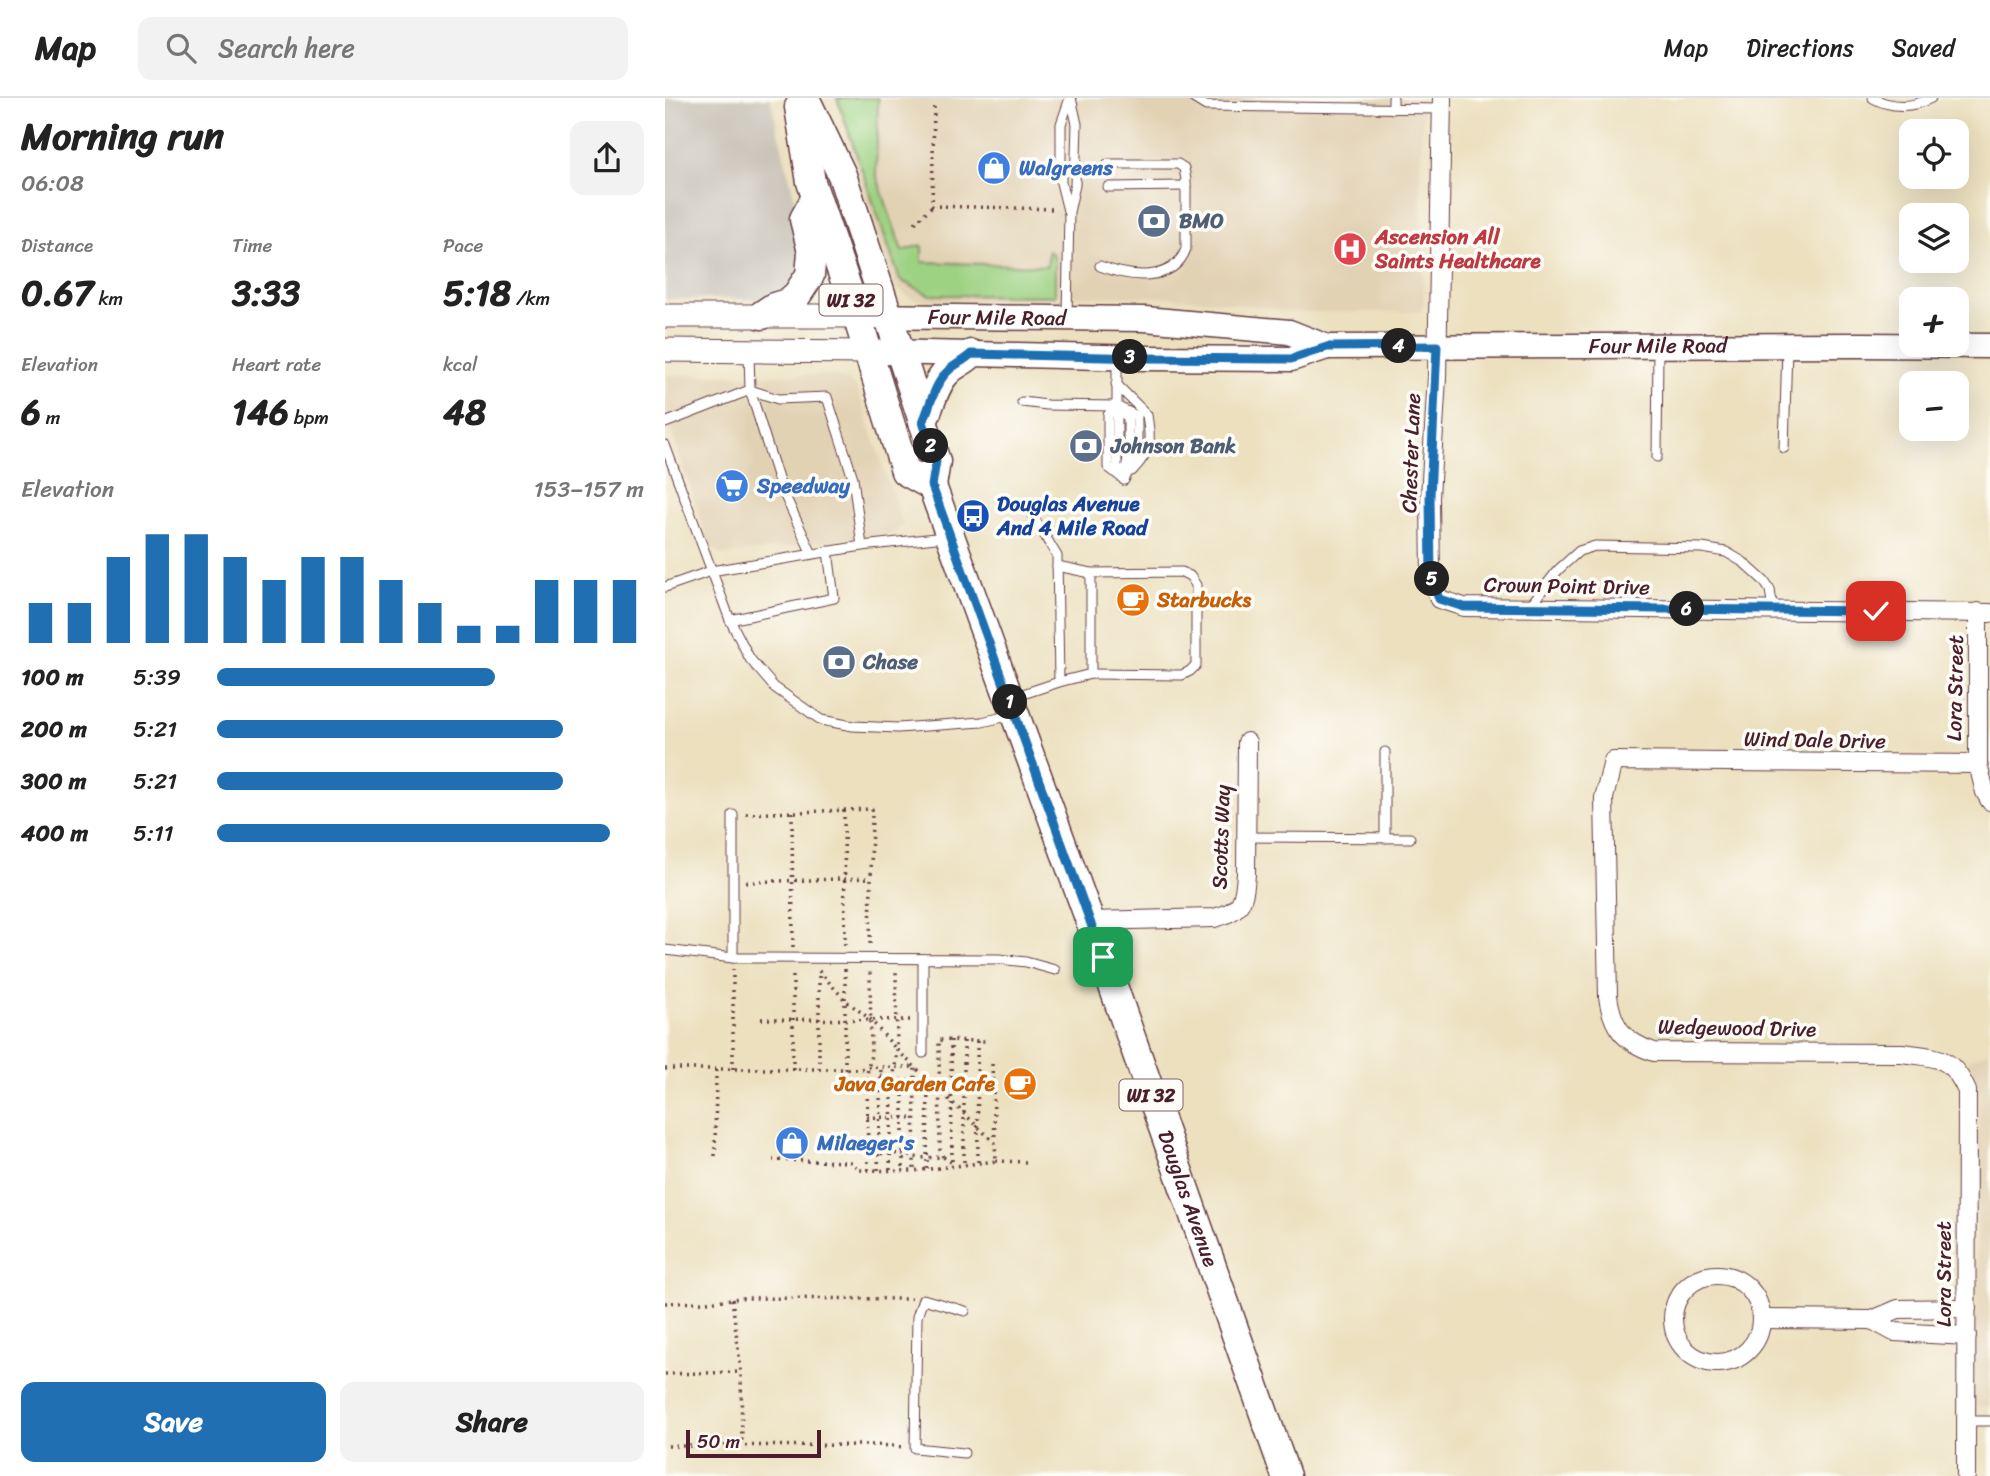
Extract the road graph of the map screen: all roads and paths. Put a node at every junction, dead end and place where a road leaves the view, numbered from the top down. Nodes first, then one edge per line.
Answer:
1 (798, 98) edge
2 (805, 98) edge
3 (1071, 98) edge
4 (1193, 98) edge
5 (1393, 98) edge
6 (1873, 98) edge
7 (1931, 98) edge
8 (1442, 104) edge
9 (934, 107) dead end
10 (1393, 108) junction
11 (1108, 164) dead end
12 (1186, 186) junction
13 (1108, 187) dead end
14 (816, 197) junction
15 (1055, 198) dead end
16 (932, 206) junction
17 (1069, 212) junction
18 (915, 223) dead end
19 (1100, 266) dead end
20 (762, 315) junction
21 (665, 316) edge
22 (857, 316) junction
23 (888, 316) junction
24 (1067, 318) junction
25 (1658, 345) junction
26 (1787, 345) junction
27 (1437, 346) junction
28 (1990, 346) edge
29 (1327, 347) junction
30 (665, 350) edge
31 (749, 350) junction
32 (867, 352) junction
33 (900, 352) junction
34 (971, 354) junction
35 (1117, 357) junction
36 (1116, 384) junction
37 (750, 390) junction
38 (1022, 402) dead end
39 (1116, 406) junction
40 (923, 422) junction
41 (665, 423) edge
42 (665, 444) edge
43 (1784, 448) dead end
44 (1657, 457) dead end
45 (1124, 480) junction
46 (932, 486) junction
47 (1033, 516) dead end
48 (950, 537) junction
49 (862, 546) junction
50 (828, 551) junction
51 (812, 554) junction
52 (1057, 566) junction
53 (711, 571) junction
54 (1091, 573) junction
55 (665, 587) edge
56 (1439, 599) joint
57 (1527, 608) junction
58 (1773, 610) junction
59 (1984, 613) edge
60 (730, 620) junction
61 (1091, 674) junction
62 (1059, 682) junction
63 (1012, 706) junction
64 (1247, 742) dead end
65 (1385, 752) dead end
66 (1613, 761) joint
67 (1978, 764) junction
68 (1990, 801) edge
69 (844, 810) junction
70 (792, 812) junction
71 (733, 815) joint
72 (1246, 836) junction
73 (1385, 838) junction
74 (1411, 838) dead end
75 (871, 878) junction
76 (845, 879) junction
77 (793, 880) junction
78 (733, 882) junction
79 (1090, 921) junction
80 (665, 950) edge
81 (733, 958) junction
82 (793, 959) junction
83 (808, 959) junction
84 (845, 959) junction
85 (870, 959) junction
86 (896, 959) junction
87 (922, 959) junction
88 (1055, 970) dead end
89 (819, 971) junction
90 (845, 1000) junction
91 (761, 1018) dead end
92 (793, 1019) junction
93 (819, 1020) junction
94 (845, 1020) junction
95 (870, 1020) junction
96 (896, 1020) junction
97 (923, 1020) junction
98 (951, 1040) junction
99 (964, 1041) junction
100 (977, 1041) junction
101 (985, 1041) dead end
102 (897, 1051) junction
103 (923, 1053) dead end
104 (992, 1064) dead end
105 (870, 1067) junction
106 (881, 1067) junction
107 (895, 1067) junction
108 (915, 1067) junction
109 (665, 1069) edge
110 (733, 1069) junction
111 (793, 1069) junction
112 (819, 1069) junction
113 (845, 1069) junction
114 (716, 1070) junction
115 (1959, 1073) joint
116 (880, 1075) junction
117 (894, 1077) junction
118 (928, 1079) junction
119 (915, 1081) junction
120 (903, 1082) junction
121 (940, 1090) junction
122 (951, 1101) junction
123 (964, 1113) junction
124 (867, 1117) junction
125 (880, 1117) junction
126 (891, 1118) junction
127 (903, 1118) junction
128 (915, 1118) junction
129 (978, 1126) junction
130 (995, 1143) junction
131 (867, 1153) junction
132 (879, 1154) junction
133 (891, 1154) junction
134 (903, 1154) junction
135 (715, 1156) dead end
136 (914, 1157) junction
137 (927, 1157) junction
138 (943, 1157) junction
139 (773, 1160) dead end
140 (996, 1161) junction
141 (952, 1162) junction
142 (1025, 1162) dead end
143 (978, 1163) junction
144 (964, 1164) junction
145 (958, 1165) junction
146 (927, 1169) junction
147 (867, 1170) junction
148 (878, 1170) junction
149 (890, 1170) junction
150 (903, 1171) junction
151 (914, 1171) junction
152 (732, 1299) junction
153 (923, 1299) junction
154 (665, 1303) edge
155 (1967, 1308) junction
156 (965, 1311) dead end
157 (1761, 1319) junction
158 (1872, 1320) junction
159 (1967, 1336) junction
160 (741, 1372) junction
161 (665, 1374) edge
162 (1967, 1420) junction
163 (1990, 1421) edge
164 (742, 1445) junction
165 (668, 1446) dead end
166 (915, 1448) junction
167 (964, 1453) dead end
168 (1286, 1476) edge
169 (1966, 1476) edge

1 - 14 main road, WI 32
2 - 23 main road, Douglas Avenue / WI 32
3 - 17 lane
3 - 17 lane
4 - 10 lane
5 - 10 lane
6 - 7 lane
8 - 10 lane
8 - 27 street, Chester Lane
9 - 16 path
11 - 12 lane
12 - 13 lane
12 - 19 lane
14 - 20 main road
14 - 22 main road, WI 32
15 - 16 path
16 - 18 path
17 - 24 lane
20 - 21 street, Four Mile Road
20 - 22 street, Four Mile Road
22 - 23 main road, Four Mile Road
22 - 32 main road, WI 32
23 - 24 main road, Four Mile Road
23 - 33 main road, Douglas Avenue / WI 32
24 - 29 main road, Four Mile Road
25 - 26 main road, Four Mile Road
25 - 27 main road, Four Mile Road
25 - 44 lane
26 - 28 main road, Four Mile Road
26 - 43 lane
27 - 29 main road, Four Mile Road
27 - 56 street, Chester Lane
29 - 35 main road, Four Mile Road
30 - 31 street, Four Mile Road
31 - 32 street, Four Mile Road
31 - 37 lane
32 - 33 main road, Four Mile Road
32 - 46 main road, WI 32
33 - 34 main road, Four Mile Road
33 - 40 main road, Douglas Avenue / WI 32
34 - 35 main road, Four Mile Road
34 - 40 main road
35 - 36 lane
36 - 39 lane
36 - 45 lane
37 - 41 lane
37 - 49 lane
37 - 51 lane
38 - 39 lane
39 - 45 lane
39 - 45 lane
40 - 46 main road, Douglas Avenue / WI 32
42 - 53 lane
46 - 48 main road, Douglas Avenue / WI 32
47 - 52 lane
48 - 49 lane
48 - 63 main road, Douglas Avenue / WI 32
49 - 50 lane
50 - 51 lane
50 - 60 lane
51 - 53 lane
52 - 54 lane
52 - 62 lane
53 - 55 lane
53 - 60 lane
54 - 61 lane
54 - 61 lane
56 - 57 street, Crown Point Drive
57 - 58 street, Crown Point Drive
57 - 58 lane
58 - 59 street, Crown Point Drive
59 - 67 street, Lora Street
60 - 63 lane
61 - 62 lane
62 - 63 lane
63 - 79 main road, Douglas Avenue / WI 32
64 - 72 street, Scotts Way
65 - 73 lane
66 - 67 street, Wind Dale Drive
66 - 115 street, Wedgewood Drive
67 - 68 street
69 - 70 path
69 - 75 path
69 - 76 path
70 - 71 path
70 - 77 path
71 - 78 lane
72 - 73 lane
72 - 79 street, Scotts Way
73 - 74 lane
75 - 76 path
75 - 85 path
76 - 77 path
76 - 84 path
77 - 78 path
77 - 82 path
78 - 81 lane
79 - 168 main road, Douglas Avenue / WI 32
80 - 81 lane
81 - 82 lane
81 - 110 path
82 - 83 lane
82 - 92 path
83 - 84 lane
83 - 89 path
84 - 85 lane
84 - 90 path
85 - 86 lane
85 - 95 path
86 - 87 lane
86 - 96 path
87 - 88 lane
87 - 97 lane
89 - 90 path
89 - 93 path
90 - 94 path
90 - 95 path
91 - 92 path
92 - 93 path
92 - 111 path
93 - 94 path
93 - 112 path
94 - 95 path
94 - 113 path
95 - 96 path
95 - 102 path
95 - 105 path
96 - 97 path
96 - 102 path
97 - 103 lane
98 - 99 path
98 - 121 path
98 - 122 path
99 - 100 path
99 - 123 path
100 - 101 path
100 - 129 path
102 - 107 path
102 - 108 path
104 - 130 path
105 - 106 path
105 - 113 path
105 - 124 path
106 - 107 path
106 - 116 path
107 - 108 path
107 - 117 path
108 - 118 path
108 - 119 path
109 - 114 path
110 - 111 path
110 - 114 path
111 - 112 path
112 - 113 path
114 - 135 path
115 - 155 street, Lora Street
116 - 117 path
116 - 125 path
117 - 120 path
117 - 126 path
118 - 121 path
118 - 137 path
119 - 120 path
119 - 128 path
120 - 127 path
121 - 122 path
121 - 138 path
122 - 123 path
122 - 141 path
123 - 129 path
123 - 144 path
124 - 125 path
124 - 131 path
125 - 126 path
125 - 132 path
126 - 127 path
126 - 133 path
127 - 128 path
127 - 134 path
128 - 136 path
129 - 130 path
129 - 143 path
130 - 140 path
131 - 132 path
131 - 147 path
132 - 133 path
132 - 148 path
133 - 134 path
133 - 149 path
134 - 136 path
134 - 150 path
136 - 137 path
136 - 151 path
137 - 138 path
137 - 146 path
138 - 141 path
139 - 147 path
140 - 142 path
140 - 143 path
141 - 145 path
143 - 144 path
144 - 145 path
145 - 146 path
146 - 151 path
147 - 148 path
148 - 149 path
149 - 150 path
150 - 151 path
152 - 153 path
152 - 154 path
152 - 160 path
153 - 156 lane
153 - 166 lane
155 - 158 street
155 - 159 street, Lora Street
157 - 157 street
157 - 158 street
158 - 159 street
159 - 162 street, Lora Street
160 - 161 path
160 - 164 path
162 - 163 lane
162 - 169 street, Lora Street
164 - 165 path
164 - 166 path
166 - 167 lane

